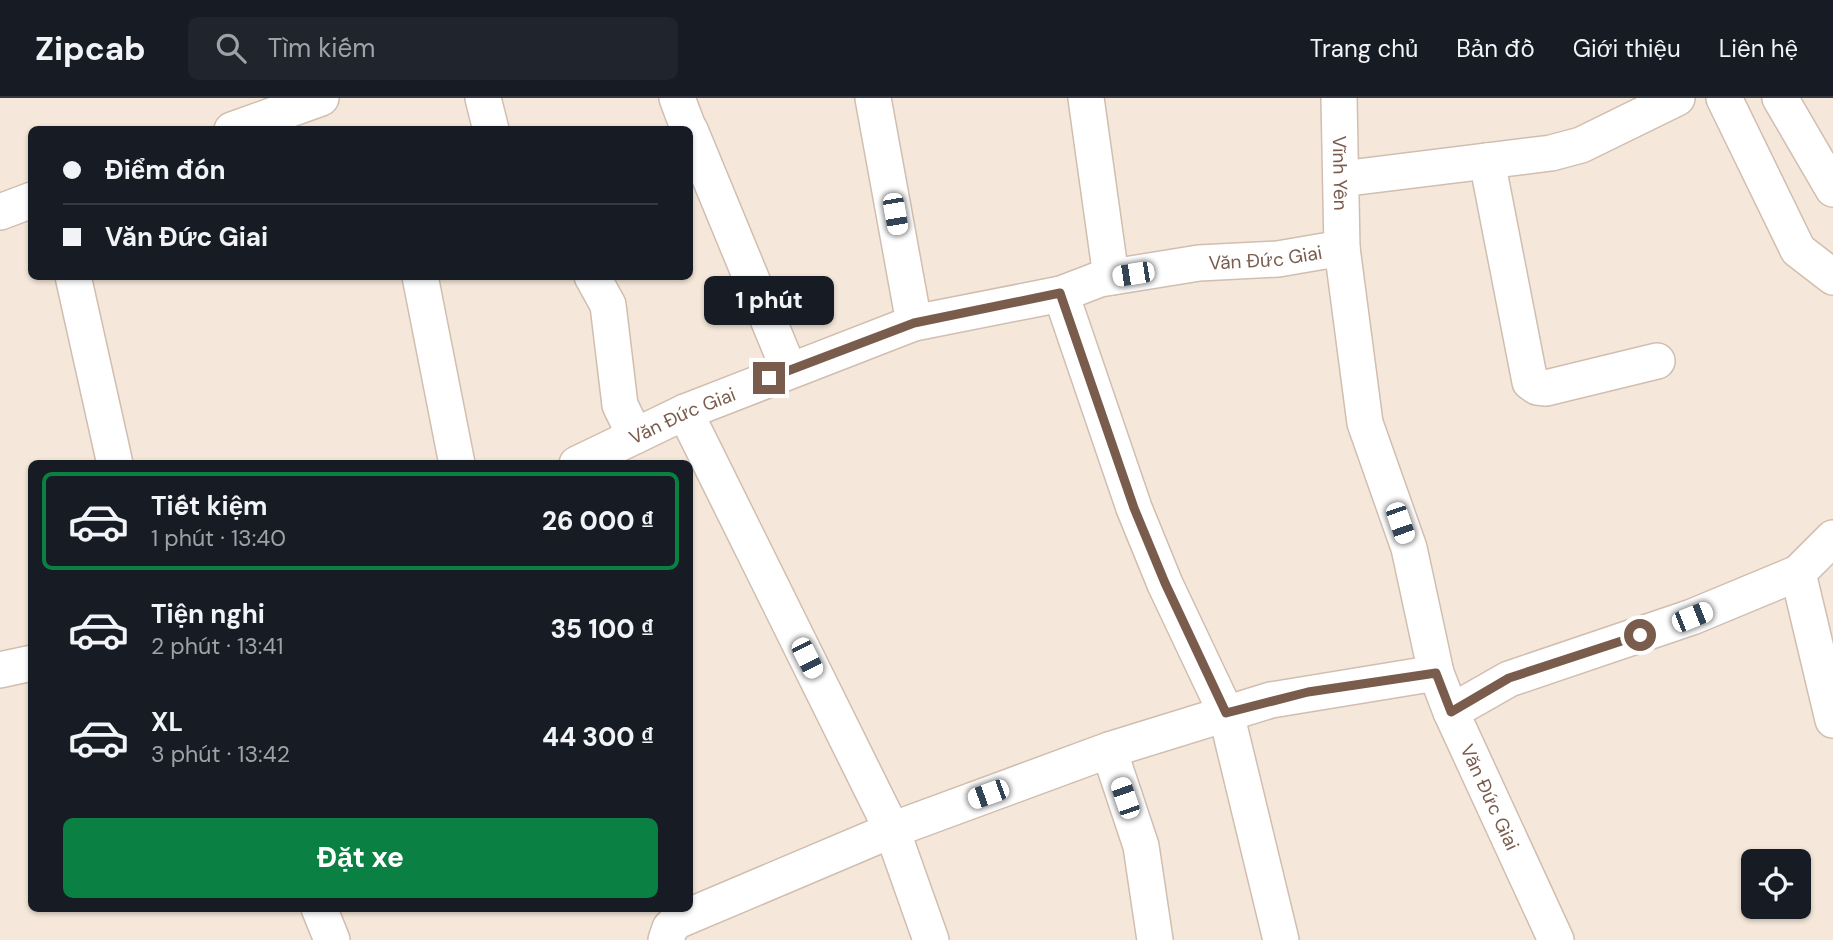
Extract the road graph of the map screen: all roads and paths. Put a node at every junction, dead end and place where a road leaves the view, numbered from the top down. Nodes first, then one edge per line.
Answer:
1 (321, 98) edge
2 (484, 98) edge
3 (677, 98) edge
4 (873, 98) edge
5 (1086, 98) edge
6 (1339, 98) edge
7 (1677, 98) edge
8 (1724, 98) edge
9 (1780, 98) edge
10 (243, 126) edge
11 (490, 126) edge
12 (688, 126) edge
13 (693, 140) edge
14 (1488, 161) junction
15 (1341, 179) junction
16 (1833, 189) edge
17 (28, 202) edge
18 (0, 212) edge
19 (1342, 248) junction
20 (1111, 277) junction
21 (1833, 277) edge
22 (74, 280) edge
23 (420, 280) edge
24 (594, 280) edge
25 (1060, 293) junction
26 (914, 323) junction
27 (1657, 361) dead end
28 (789, 370) junction
29 (685, 412) junction
30 (635, 436) junction
31 (114, 460) edge
32 (456, 460) edge
33 (585, 460) edge
34 (1833, 538) edge
35 (1798, 573) junction
36 (28, 664) edge
37 (0, 670) edge
38 (1436, 673) junction
39 (1451, 712) junction
40 (1226, 713) junction
41 (1833, 720) edge
42 (1108, 750) junction
43 (892, 830) junction
44 (321, 912) edge
45 (671, 923) edge
46 (332, 940) edge
47 (931, 940) edge
48 (1155, 940) edge
49 (1281, 940) edge
50 (1556, 940) edge

1 - 10 street
2 - 11 street
3 - 12 street
4 - 26 street
5 - 20 street
6 - 15 street, Vĩnh Yên
7 - 14 street
8 - 21 street
9 - 16 street
13 - 28 street
14 - 15 street
14 - 27 street
15 - 19 street, Vĩnh Yên
17 - 18 street
19 - 20 street, Văn Đức Giai
19 - 38 street, Văn Đức Giai
20 - 25 street, Văn Đức Giai
22 - 31 street
23 - 32 street
24 - 30 street
25 - 26 street, Văn Đức Giai
25 - 40 street
26 - 28 street, Văn Đức Giai
28 - 29 street, Văn Đức Giai
29 - 30 street, Văn Đức Giai
29 - 43 street
30 - 33 street, Văn Đức Giai
34 - 35 street
35 - 39 street
35 - 41 street
36 - 37 street
38 - 39 street, Văn Đức Giai
38 - 40 street
39 - 50 street, Văn Đức Giai
40 - 42 street
40 - 49 street
42 - 43 street
42 - 48 street
43 - 45 street
43 - 47 street
44 - 46 street

